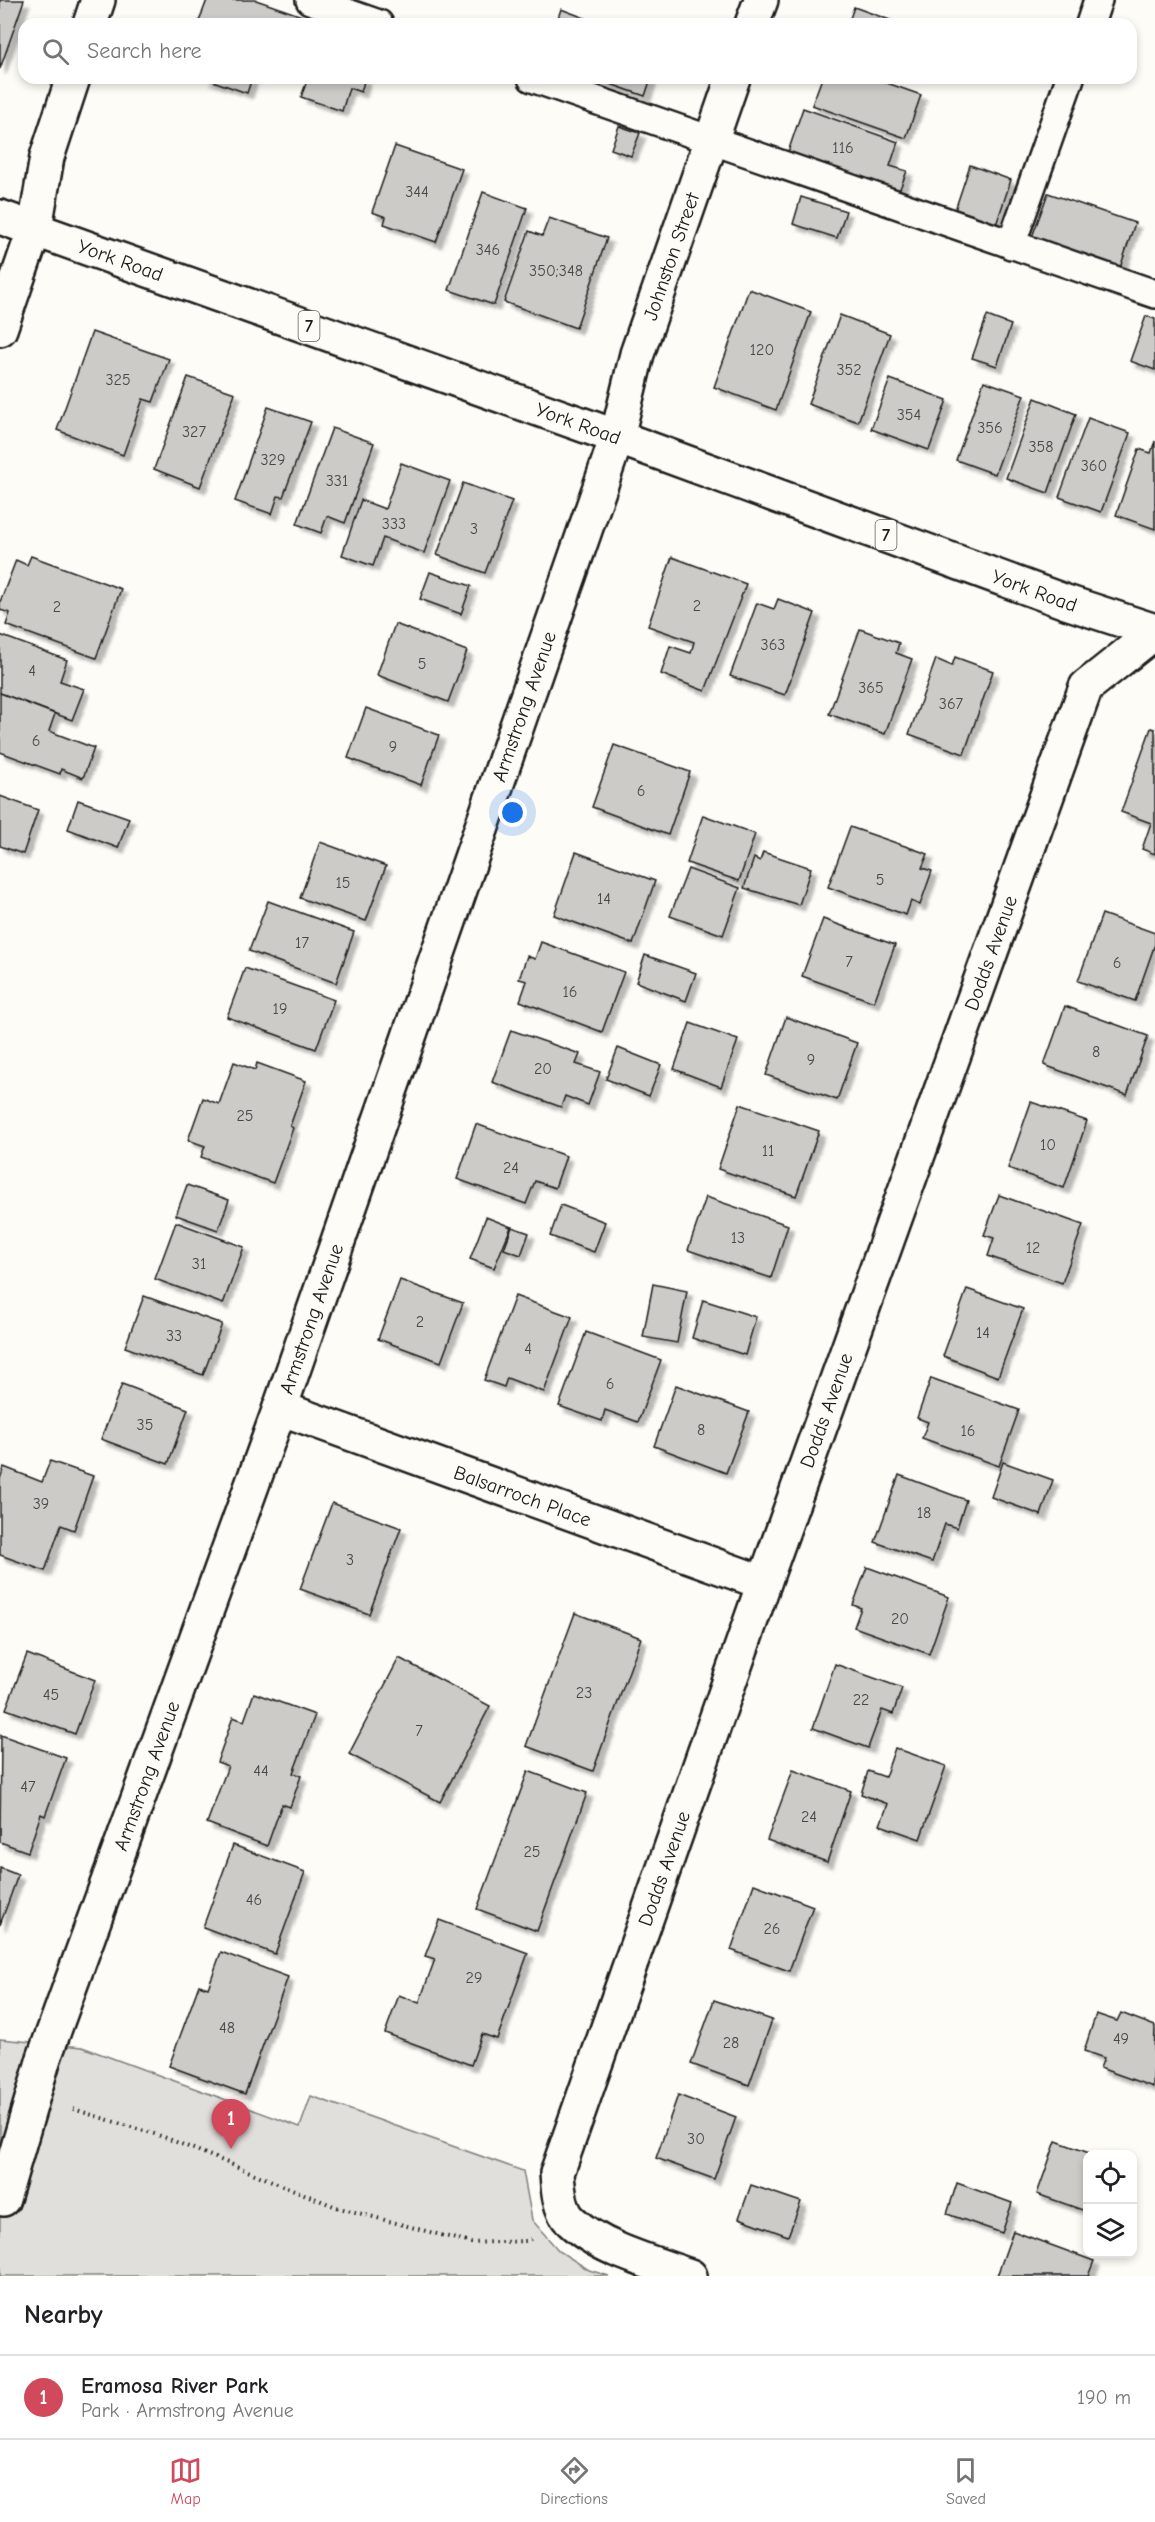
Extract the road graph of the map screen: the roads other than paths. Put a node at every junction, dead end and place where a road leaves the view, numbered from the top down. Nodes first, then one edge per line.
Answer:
1 (98, 0) edge
2 (310, 0) edge
3 (761, 0) edge
4 (1098, 0) edge
5 (92, 18) edge
6 (362, 18) edge
7 (754, 18) edge
8 (1092, 18) edge
9 (71, 84) edge
10 (549, 84) edge
11 (730, 84) edge
12 (1068, 84) edge
13 (710, 141) junction
14 (0, 217) edge
15 (35, 228) junction
16 (1011, 245) junction
17 (1155, 294) edge
18 (0, 329) edge
19 (617, 437) junction
20 (1155, 631) edge
21 (280, 1408) junction
22 (764, 1584) junction
23 (3, 2199) dead end
24 (690, 2276) edge

1 - 5 street
2 - 6 lane
3 - 7 street
4 - 8 lane
9 - 15 street
10 - 13 lane
11 - 13 street, Johnston Street
12 - 16 lane
13 - 16 lane
13 - 19 street, Johnston Street
14 - 15 street, York Road / 7
15 - 18 street
15 - 19 street, York Road / 7
16 - 17 lane
19 - 20 street, York Road / 7
19 - 21 street, Armstrong Avenue
20 - 22 street, Dodds Avenue
21 - 22 street, Balsarroch Place
21 - 23 street, Armstrong Avenue
22 - 24 street, Dodds Avenue

